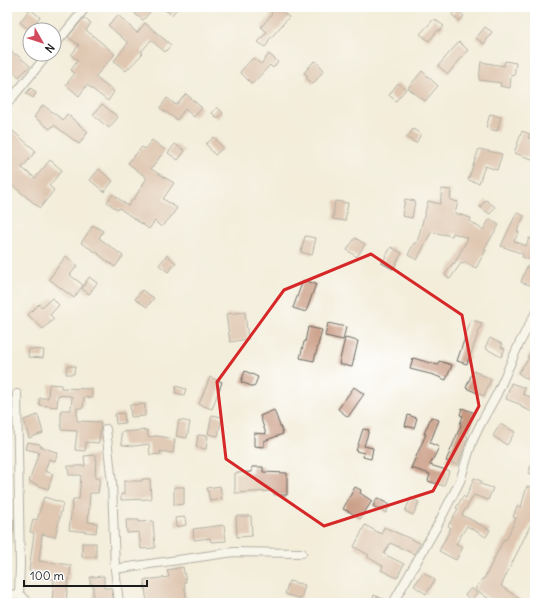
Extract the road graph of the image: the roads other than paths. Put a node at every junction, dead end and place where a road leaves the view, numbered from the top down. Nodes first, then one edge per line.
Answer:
1 (86, 7) edge
2 (62, 36) edge
3 (41, 62) edge
4 (7, 104) edge
5 (535, 314) edge
6 (17, 394) dead end
7 (106, 429) dead end
8 (302, 553) dead end
9 (115, 569) junction
10 (7, 594) edge
11 (19, 594) junction
12 (30, 603) edge
13 (119, 603) edge
14 (394, 603) edge

1 - 2 street
3 - 4 street
5 - 14 street
6 - 11 street
7 - 9 street
8 - 9 street
9 - 13 street
10 - 11 street
11 - 12 street

